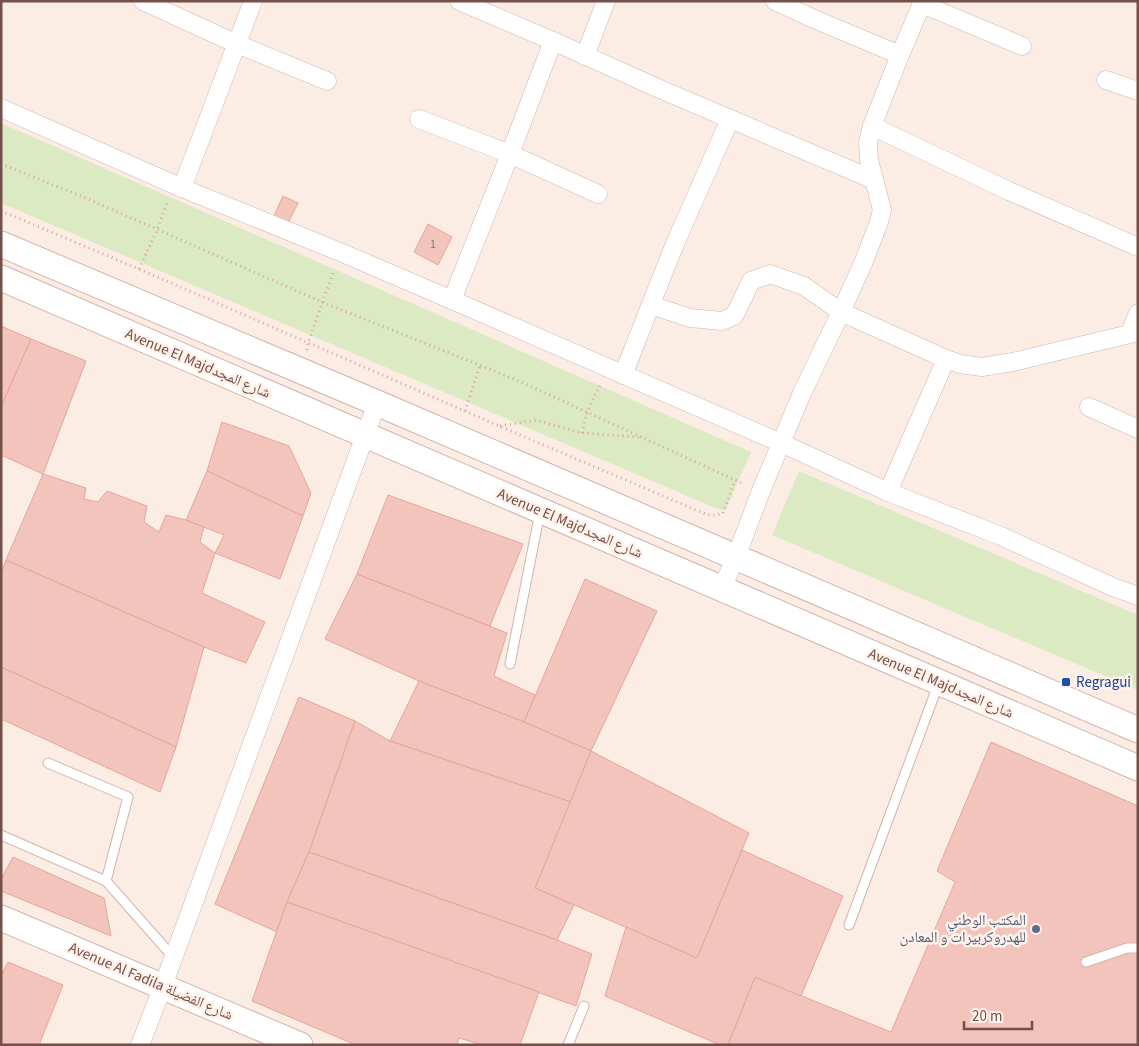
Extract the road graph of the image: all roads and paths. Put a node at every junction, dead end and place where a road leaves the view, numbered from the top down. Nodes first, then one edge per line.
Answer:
1 (143, 1) edge
2 (253, 1) edge
3 (459, 1) edge
4 (606, 1) edge
5 (775, 1) edge
6 (923, 2) edge
7 (553, 41) junction
8 (238, 44) junction
9 (1022, 46) dead end
10 (900, 55) junction
11 (585, 56) junction
12 (1106, 80) dead end
13 (327, 81) dead end
14 (1138, 91) edge
15 (1, 108) edge
16 (420, 119) dead end
17 (730, 119) junction
18 (872, 126) junction
19 (510, 154) junction
20 (1, 164) edge
21 (874, 180) junction
22 (178, 186) junction
23 (598, 194) dead end
24 (1, 211) edge
25 (157, 230) junction
26 (1, 244) edge
27 (1138, 247) edge
28 (340, 252) junction
29 (139, 269) junction
30 (1, 278) edge
31 (452, 300) junction
32 (322, 302) junction
33 (651, 305) junction
34 (841, 312) junction
35 (1138, 314) edge
36 (1134, 332) edge
37 (308, 343) junction
38 (946, 359) junction
39 (480, 366) junction
40 (615, 372) junction
41 (306, 373) junction
42 (377, 403) junction
43 (1090, 408) dead end
44 (465, 411) junction
45 (586, 412) junction
46 (500, 426) junction
47 (1138, 429) edge
48 (582, 433) junction
49 (365, 435) junction
50 (642, 437) junction
51 (781, 443) junction
52 (552, 478) junction
53 (735, 480) junction
54 (761, 491) junction
55 (888, 492) junction
56 (540, 510) junction
57 (736, 557) junction
58 (722, 588) junction
59 (1138, 596) edge
60 (510, 664) dead end
61 (939, 682) junction
62 (1138, 730) edge
63 (48, 763) dead end
64 (1138, 768) edge
65 (1, 835) edge
66 (106, 882) junction
67 (1, 918) edge
68 (849, 925) dead end
69 (1138, 948) edge
70 (173, 957) junction
71 (1086, 962) dead end
72 (163, 986) junction
73 (584, 1006) dead end
74 (140, 1045) edge
75 (300, 1045) edge
76 (568, 1045) edge

1 - 8 street
2 - 8 street
3 - 7 street
4 - 11 street
5 - 10 street
6 - 9 street
6 - 10 street
7 - 11 street
7 - 19 street
8 - 13 street
8 - 22 street
10 - 18 street
11 - 17 street
12 - 14 street
15 - 22 street
16 - 19 street
17 - 21 street
17 - 33 street
18 - 21 street
18 - 27 street
19 - 23 street
19 - 31 street
20 - 25 path
21 - 34 street
22 - 25 path
22 - 28 street
24 - 29 path
25 - 29 path
25 - 32 path
26 - 41 main road
28 - 31 street
28 - 32 path
29 - 37 path
30 - 49 main road, Avenue El Majdشارع المجد
31 - 40 street
32 - 37 path
32 - 39 path
33 - 34 street
33 - 40 street
34 - 38 street
34 - 51 street
35 - 36 street
36 - 38 street
37 - 41 path
37 - 44 path
38 - 55 street
39 - 44 path
39 - 45 path
40 - 45 path
40 - 51 street
41 - 42 main road
42 - 49 street
42 - 52 main road
43 - 47 street
44 - 46 path
45 - 48 path
45 - 50 path
46 - 48 path
46 - 53 path
48 - 50 path
49 - 56 main road, Avenue El Majdشارع المجد
49 - 70 street
50 - 53 path
51 - 54 street
51 - 55 street
52 - 56 main road
52 - 57 main road
53 - 54 path
54 - 57 street
55 - 59 street
56 - 58 main road, Avenue El Majdشارع المجد
56 - 60 lane
57 - 58 street
57 - 62 main road
58 - 61 main road, Avenue El Majdشارع المجد
61 - 64 main road, Avenue El Majdشارع المجد
61 - 68 lane
63 - 66 lane
65 - 66 lane
66 - 70 lane
67 - 72 main road, Avenue Al Fadila شارع الفضيلة
69 - 71 lane
70 - 72 street
72 - 74 street
72 - 75 main road, Avenue Al Fadila شارع الفضيلة
73 - 76 lane

